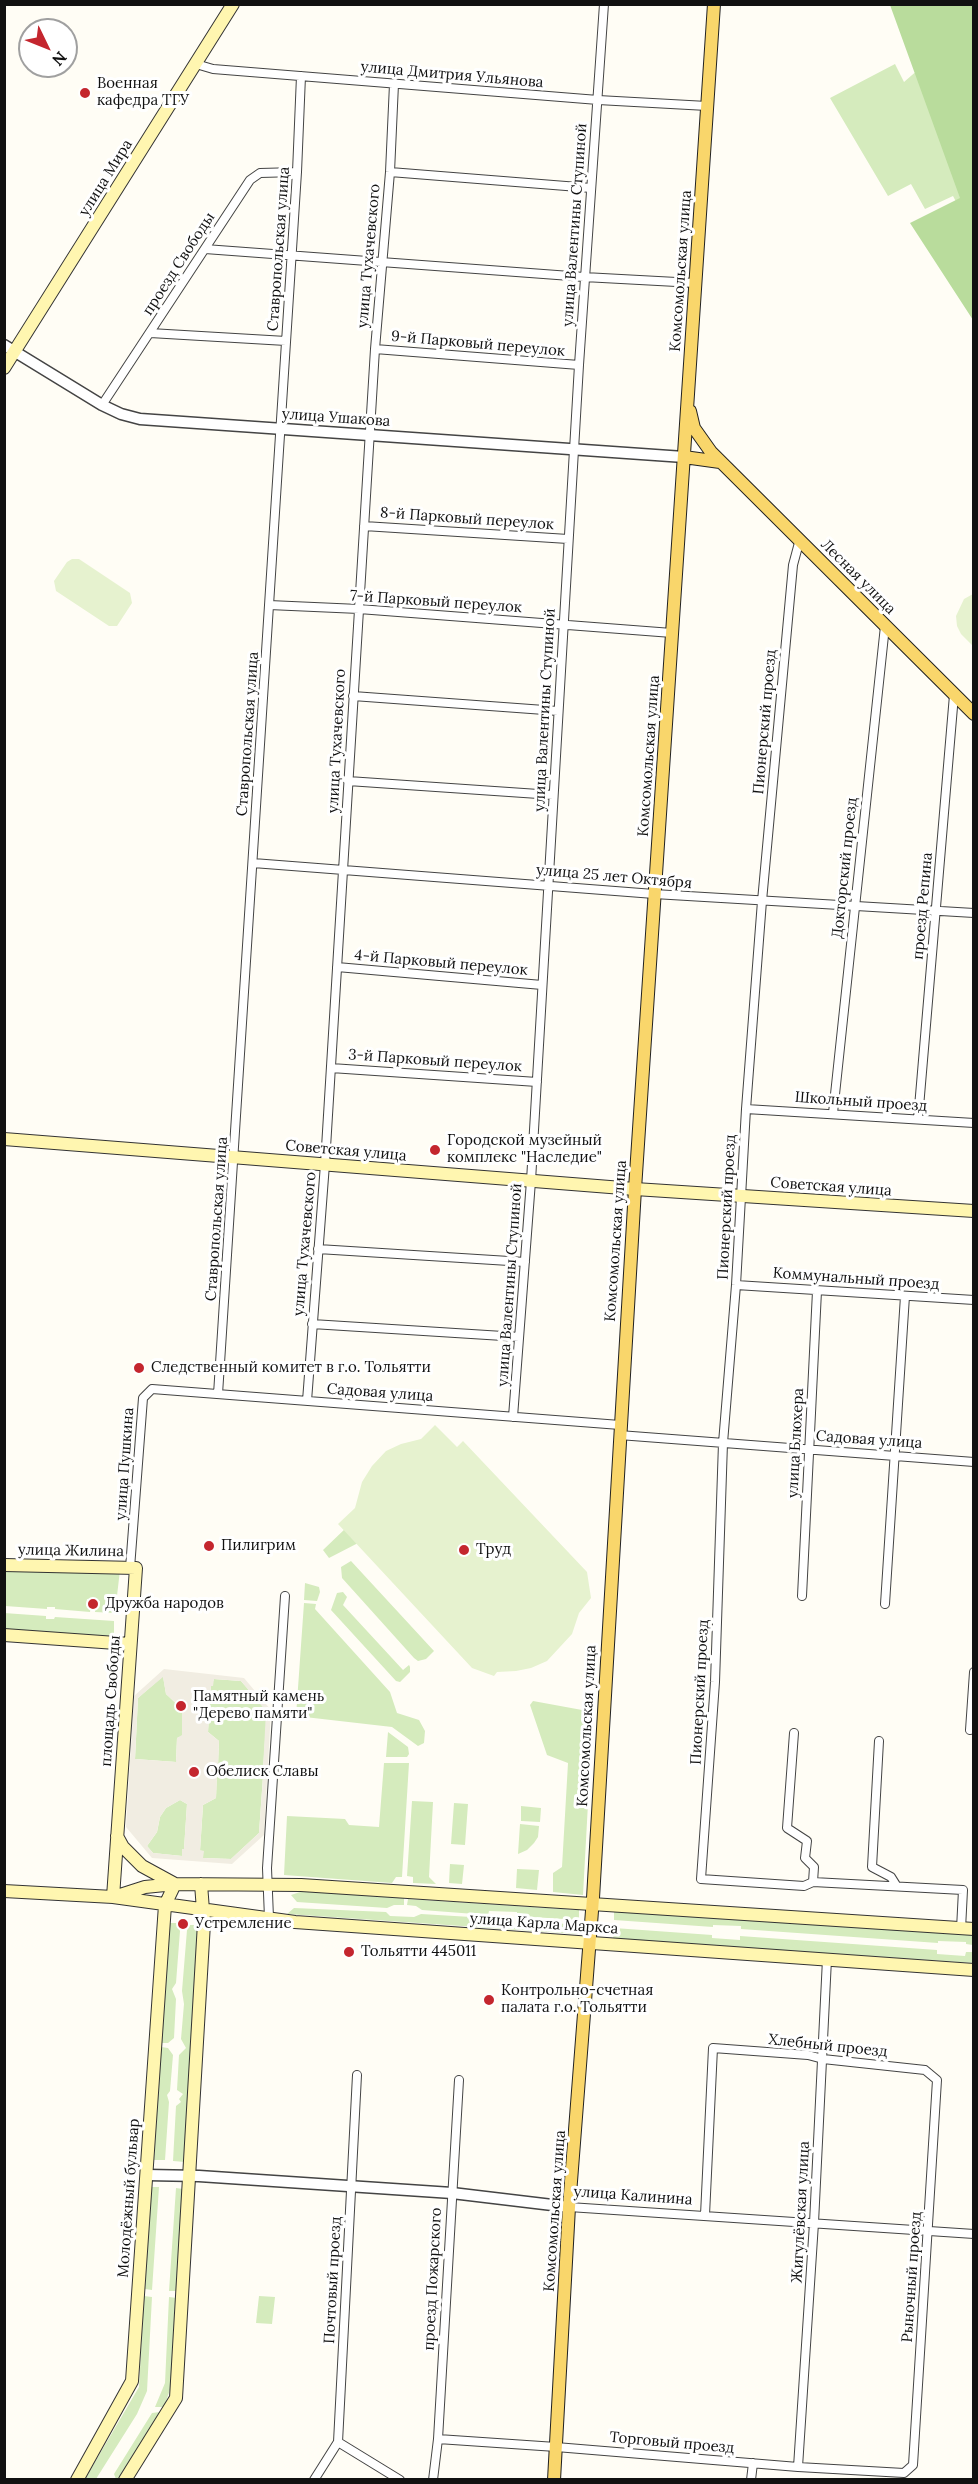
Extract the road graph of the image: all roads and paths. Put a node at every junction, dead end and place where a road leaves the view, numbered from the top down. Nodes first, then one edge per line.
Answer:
1 (233, 4) edge
2 (604, 4) edge
3 (714, 4) edge
4 (196, 64) junction
5 (301, 76) junction
6 (394, 84) junction
7 (598, 100) junction
8 (707, 106) junction
9 (297, 172) junction
10 (390, 172) junction
11 (591, 188) junction
12 (205, 249) junction
13 (291, 255) junction
14 (381, 262) junction
15 (584, 277) junction
16 (694, 282) junction
17 (150, 333) junction
18 (286, 341) junction
19 (10, 349) edge
20 (375, 349) junction
21 (579, 365) junction
22 (4, 368) edge
23 (688, 392) junction
24 (102, 405) junction
25 (280, 428) junction
26 (371, 436) junction
27 (575, 451) junction
28 (684, 458) junction
29 (720, 462) junction
30 (364, 526) junction
31 (568, 539) junction
32 (800, 539) junction
33 (269, 604) junction
34 (359, 609) junction
35 (563, 624) junction
36 (885, 626) junction
37 (672, 633) junction
38 (954, 695) junction
39 (353, 696) junction
40 (558, 711) junction
41 (974, 714) edge
42 (348, 781) junction
43 (553, 795) junction
44 (253, 863) junction
45 (343, 870) junction
46 (548, 884) junction
47 (654, 894) junction
48 (762, 901) junction
49 (854, 906) junction
50 (936, 913) junction
51 (974, 914) edge
52 (337, 967) junction
53 (542, 985) junction
54 (331, 1068) junction
55 (537, 1082) junction
56 (746, 1109) junction
57 (833, 1113) junction
58 (918, 1119) junction
59 (974, 1123) edge
60 (4, 1139) edge
61 (235, 1157) junction
62 (325, 1164) junction
63 (531, 1181) junction
64 (634, 1189) junction
65 (741, 1196) junction
66 (974, 1211) edge
67 (318, 1249) junction
68 (525, 1262) junction
69 (736, 1285) junction
70 (817, 1291) junction
71 (905, 1296) junction
72 (974, 1300) edge
73 (312, 1324) junction
74 (519, 1337) junction
75 (218, 1394) junction
76 (143, 1398) joint
77 (307, 1401) junction
78 (513, 1417) junction
79 (620, 1430) junction
80 (723, 1443) junction
81 (809, 1449) junction
82 (896, 1456) junction
83 (974, 1462) edge
84 (4, 1565) edge
85 (133, 1568) junction
86 (285, 1596) dead end
87 (802, 1596) dead end
88 (885, 1604) dead end
89 (4, 1635) edge
90 (130, 1644) junction
91 (974, 1672) edge
92 (970, 1730) dead end
93 (794, 1733) dead end
94 (879, 1741) dead end
95 (117, 1836) junction
96 (813, 1882) junction
97 (175, 1884) junction
98 (201, 1884) junction
99 (268, 1885) junction
100 (896, 1885) junction
101 (4, 1891) edge
102 (113, 1897) junction
103 (592, 1904) junction
104 (165, 1905) junction
105 (204, 1909) junction
106 (269, 1918) junction
107 (960, 1929) junction
108 (974, 1929) edge
109 (589, 1942) junction
110 (827, 1959) junction
111 (974, 1970) edge
112 (823, 2059) junction
113 (357, 2075) dead end
114 (459, 2080) dead end
115 (937, 2080) joint
116 (147, 2175) junction
117 (189, 2176) junction
118 (351, 2187) junction
119 (452, 2193) junction
120 (568, 2207) junction
121 (705, 2215) junction
122 (814, 2223) junction
123 (928, 2230) junction
124 (974, 2234) edge
125 (438, 2439) junction
126 (338, 2442) junction
127 (555, 2446) junction
128 (753, 2463) junction
129 (798, 2467) junction
130 (904, 2473) joint
131 (77, 2480) edge
132 (125, 2480) edge
133 (314, 2480) edge
134 (400, 2480) edge
135 (433, 2480) edge
136 (554, 2480) edge
137 (751, 2480) edge

1 - 4 main road, улица Мира
2 - 7 street, улица Валентины Ступиной
3 - 8 main road, Комсомольская улица
4 - 5 street, улица Дмитрия Ульянова
4 - 19 main road, улица Мира
5 - 6 street, улица Дмитрия Ульянова
5 - 9 street, Ставропольская улица
6 - 7 street, улица Дмитрия Ульянова
6 - 10 street, улица Тухачевского
7 - 8 street, улица Дмитрия Ульянова
7 - 11 street, улица Валентины Ступиной
8 - 16 main road, Комсомольская улица
9 - 12 street, проезд Свободы
9 - 13 street, Ставропольская улица
10 - 11 street
10 - 14 street, улица Тухачевского
11 - 15 street, улица Валентины Ступиной
12 - 13 street
12 - 17 street, проезд Свободы
13 - 14 street
13 - 18 street, Ставропольская улица
14 - 15 street
14 - 20 street, улица Тухачевского
15 - 16 street
15 - 21 street, улица Валентины Ступиной
16 - 23 main road, Комсомольская улица
17 - 18 street
17 - 24 street, проезд Свободы
18 - 25 street, Ставропольская улица
19 - 22 main road, улица Мира
19 - 24 street, улица Ушакова
20 - 21 street, 9-й Парковый переулок
20 - 26 street, улица Тухачевского
21 - 27 street, улица Валентины Ступиной
23 - 28 main road, Комсомольская улица
23 - 29 main road, Лесная улица
24 - 25 street, улица Ушакова
25 - 26 street, улица Ушакова
25 - 33 street, Ставропольская улица
26 - 27 street, улица Ушакова
26 - 30 street, улица Тухачевского
27 - 28 street, улица Ушакова
27 - 31 street, улица Валентины Ступиной
28 - 29 main road
28 - 37 main road, Комсомольская улица
29 - 32 main road, Лесная улица
30 - 31 street, 8-й Парковый переулок
30 - 34 street, улица Тухачевского
31 - 35 street, улица Валентины Ступиной
32 - 36 main road, Лесная улица
32 - 48 street, Пионерский проезд
33 - 34 street, 7-й Парковый переулок
33 - 44 street, Ставропольская улица
34 - 35 street, 7-й Парковый переулок
34 - 39 street, улица Тухачевского
35 - 37 street, 7-й Парковый переулок
35 - 40 street, улица Валентины Ступиной
36 - 38 main road, Лесная улица
36 - 49 street, Докторский проезд
37 - 47 main road, Комсомольская улица
38 - 41 main road, Лесная улица
38 - 50 street, проезд Репина
39 - 40 street
39 - 42 street, улица Тухачевского
40 - 43 street, улица Валентины Ступиной
42 - 43 street
42 - 45 street, улица Тухачевского
43 - 46 street, улица Валентины Ступиной
44 - 45 street, улица 25 лет Октября
44 - 61 street, Ставропольская улица
45 - 46 street, улица 25 лет Октября
45 - 52 street, улица Тухачевского
46 - 47 street, улица 25 лет Октября
46 - 53 street, улица Валентины Ступиной
47 - 48 street, улица 25 лет Октября
47 - 64 main road, Комсомольская улица
48 - 49 street, улица 25 лет Октября
48 - 56 street, Пионерский проезд
49 - 50 street, улица 25 лет Октября
49 - 57 street, Докторский проезд
50 - 51 street, улица 25 лет Октября
50 - 58 street, проезд Репина
52 - 53 street, 4-й Парковый переулок
52 - 54 street, улица Тухачевского
53 - 55 street, улица Валентины Ступиной
54 - 55 street, 3-й Парковый переулок
54 - 62 street, улица Тухачевского
55 - 63 street, улица Валентины Ступиной
56 - 57 street, Школьный проезд
56 - 65 street, Пионерский проезд
57 - 58 street, Школьный проезд
58 - 59 street, Школьный проезд
60 - 61 main road, Советская улица
61 - 62 main road, Советская улица
61 - 75 street, Ставропольская улица
62 - 63 main road, Советская улица
62 - 67 street, улица Тухачевского
63 - 64 main road, Советская улица
63 - 68 street, улица Валентины Ступиной
64 - 65 main road, Советская улица
64 - 79 main road, Комсомольская улица
65 - 66 main road, Советская улица
65 - 69 street, Пионерский проезд
67 - 68 street
67 - 73 street, улица Тухачевского
68 - 74 street, улица Валентины Ступиной
69 - 70 street, Коммунальный проезд
69 - 80 street, Пионерский проезд
70 - 71 street, Коммунальный проезд
70 - 81 street, улица Блюхера
71 - 72 street, Коммунальный проезд
71 - 82 street
73 - 74 street
73 - 77 street, улица Тухачевского
74 - 78 street, улица Валентины Ступиной
75 - 76 street, Садовая улица
75 - 77 street, Садовая улица
76 - 85 street, улица Пушкина
77 - 78 street, Садовая улица
78 - 79 street, Садовая улица
79 - 80 street, Садовая улица
79 - 103 main road, Комсомольская улица
80 - 81 street, Садовая улица
80 - 96 street, Пионерский проезд
81 - 82 street, Садовая улица
81 - 87 street, улица Блюхера
82 - 83 street, Садовая улица
82 - 88 street
84 - 85 main road, улица Жилина
85 - 90 main road, площадь Свободы
86 - 99 street
89 - 90 main road
90 - 95 main road, площадь Свободы
91 - 92 street
93 - 96 street
94 - 100 street
95 - 97 main road
95 - 102 main road, площадь Свободы
96 - 100 street
97 - 98 main road, улица Карла Маркса
97 - 102 main road, улица Карла Маркса
97 - 104 main road
98 - 99 main road, улица Карла Маркса
98 - 105 main road
99 - 103 main road, улица Карла Маркса
99 - 106 street
100 - 107 street
101 - 102 main road, улица Карла Маркса
102 - 104 main road, улица Карла Маркса
103 - 107 main road, улица Карла Маркса
103 - 109 main road, Комсомольская улица
104 - 105 main road, улица Карла Маркса
104 - 116 main road, Молодёжный бульвар
105 - 106 main road, улица Карла Маркса
105 - 117 main road
106 - 109 main road, улица Карла Маркса
107 - 108 main road, улица Карла Маркса
109 - 110 main road, улица Карла Маркса
109 - 120 main road, Комсомольская улица
110 - 111 main road, улица Карла Маркса
110 - 112 street, Жигулёвская улица
112 - 115 street, Хлебный проезд
112 - 121 street, Хлебный проезд
112 - 122 street, Жигулёвская улица
113 - 118 street, Почтовый проезд
114 - 119 street, проезд Пожарского
115 - 123 street, Рыночный проезд
116 - 117 street, улица Калинина
116 - 131 main road, Молодёжный бульвар
117 - 118 street, улица Калинина
117 - 132 main road
118 - 119 street, улица Калинина
118 - 126 street, Почтовый проезд
119 - 120 street, улица Калинина
119 - 125 street, проезд Пожарского
120 - 121 street, улица Калинина
120 - 127 main road, Комсомольская улица
121 - 122 street, улица Калинина
122 - 123 street, улица Калинина
122 - 129 street, Жигулёвская улица
123 - 124 street, улица Калинина
123 - 130 street, Рыночный проезд
125 - 127 street, Торговый проезд
125 - 135 street, проезд Пожарского
126 - 133 street, Почтовый проезд
126 - 134 street
127 - 128 street, Торговый проезд
127 - 136 main road, Комсомольская улица
128 - 129 street, Торговый проезд
128 - 137 street
129 - 130 street, Торговый проезд

